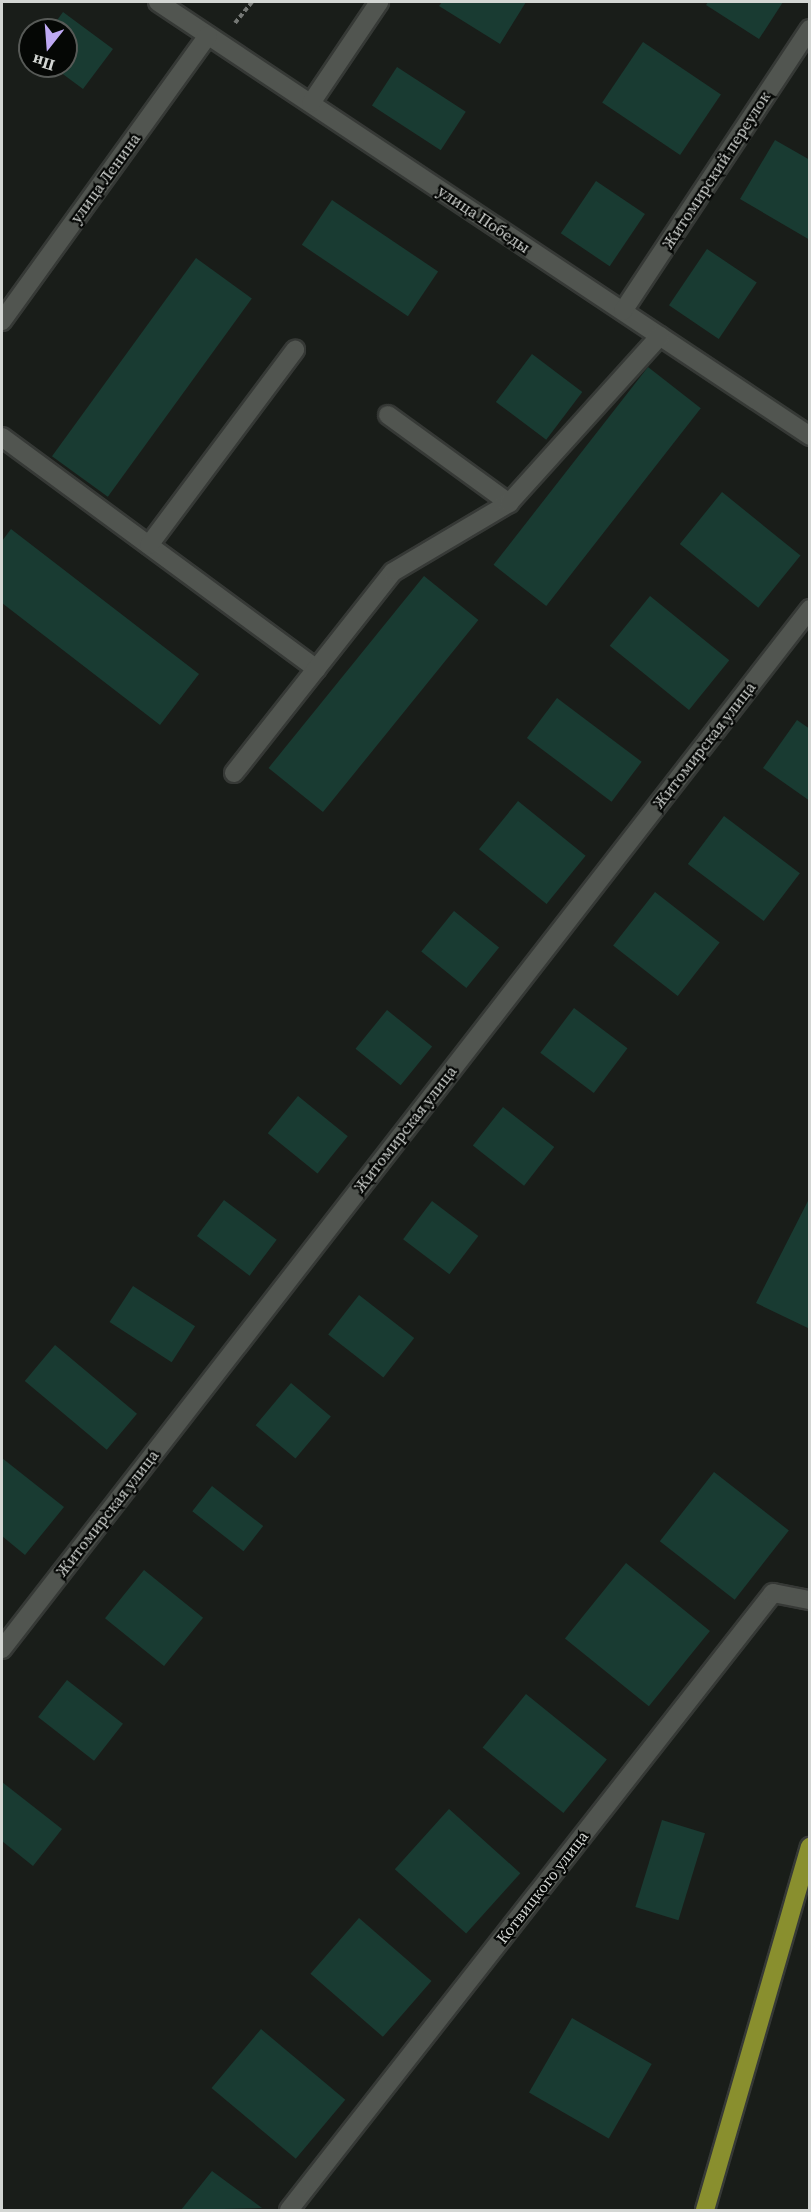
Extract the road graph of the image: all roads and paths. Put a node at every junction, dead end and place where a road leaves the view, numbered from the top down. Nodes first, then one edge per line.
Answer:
1 (158, 2) edge
2 (379, 2) edge
3 (810, 29) edge
4 (208, 35) junction
5 (311, 103) junction
6 (623, 311) junction
7 (2, 321) edge
8 (660, 336) junction
9 (295, 350) dead end
10 (388, 415) dead end
11 (2, 436) edge
12 (810, 436) edge
13 (509, 503) junction
14 (149, 545) junction
15 (810, 609) edge
16 (316, 669) junction
17 (234, 773) dead end
18 (810, 1599) edge
19 (2, 1649) edge
20 (810, 1847) edge
21 (289, 2211) edge
22 (705, 2211) edge

1 - 4 street, улица Победы
2 - 5 street
3 - 6 street, Житомирский переулок
4 - 5 street, улица Победы
4 - 7 street, улица Ленина
5 - 6 street, улица Победы
6 - 8 street, улица Победы
8 - 12 street, улица Победы
8 - 13 street
9 - 14 street
10 - 13 street
11 - 14 street
13 - 16 street
14 - 16 street
15 - 19 street, Житомирская улица
16 - 17 street
18 - 21 street, Котвицкого улица
20 - 22 highway

